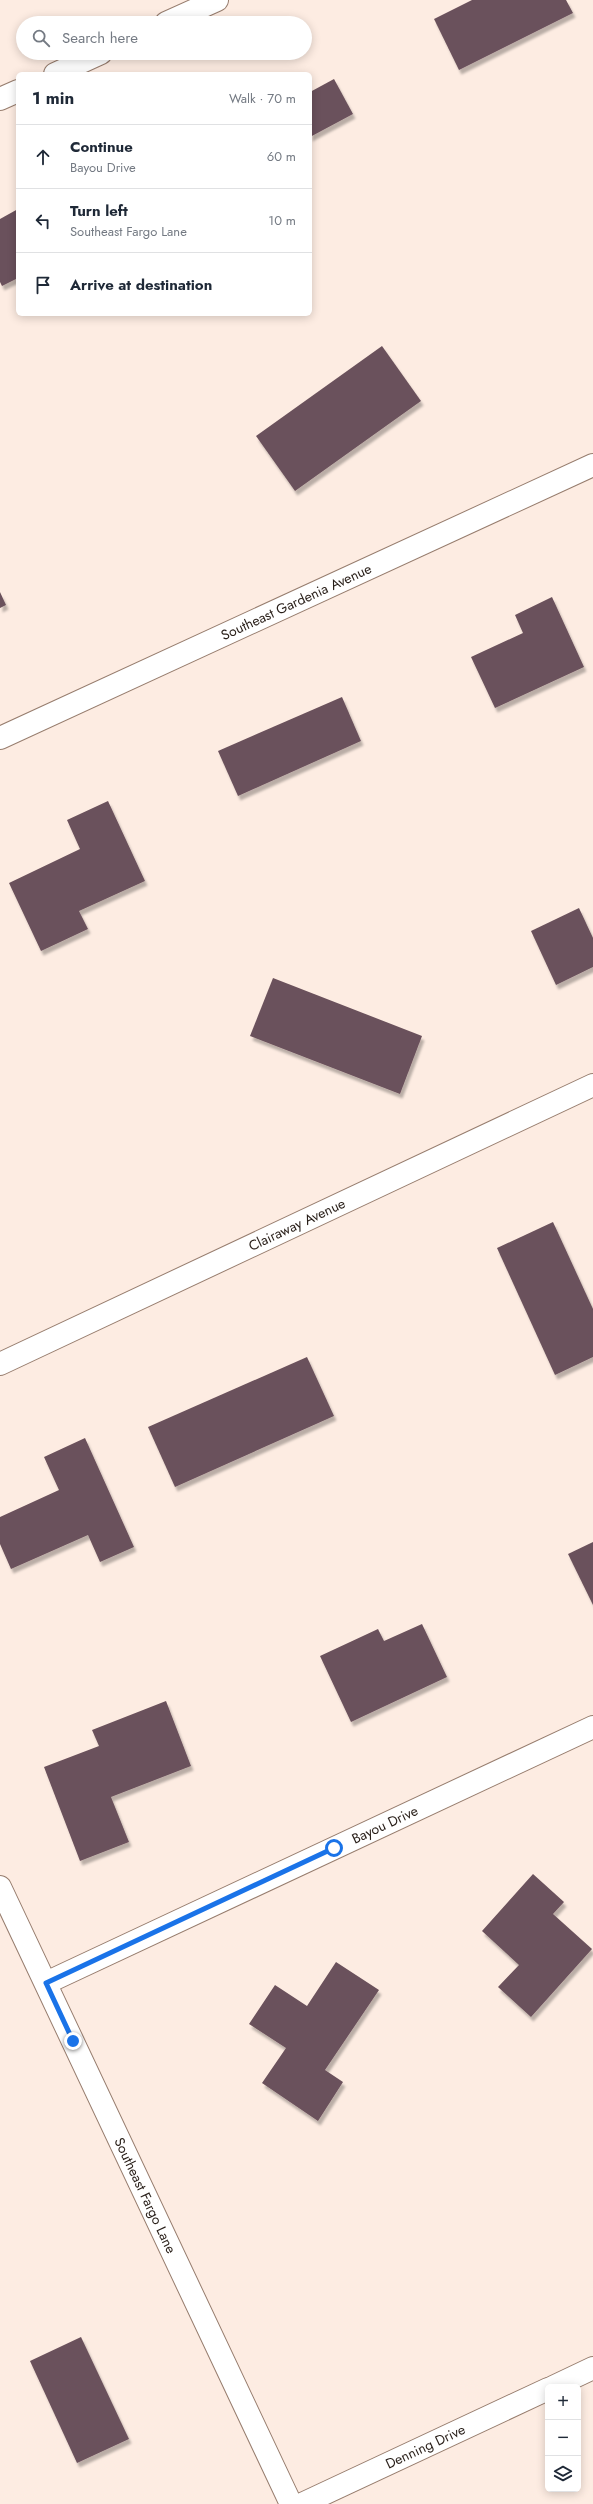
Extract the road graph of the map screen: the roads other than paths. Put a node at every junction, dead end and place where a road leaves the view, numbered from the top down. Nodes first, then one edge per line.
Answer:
1 (217, 0) edge
2 (182, 16) edge
3 (86, 60) edge
4 (59, 72) edge
5 (16, 92) edge
6 (0, 99) edge
7 (593, 465) edge
8 (0, 738) edge
9 (593, 1085) edge
10 (0, 1364) edge
11 (593, 1727) edge
12 (0, 1887) edge
13 (46, 1983) junction
14 (593, 2368) edge
15 (559, 2384) edge
16 (545, 2390) edge
17 (291, 2504) edge
18 (302, 2504) edge

1 - 2 street
3 - 4 street
5 - 6 street
7 - 8 street, Southeast Gardenia Avenue
9 - 10 street, Clairaway Avenue
11 - 13 street, Bayou Drive
12 - 13 street, Southeast Fargo Lane
13 - 17 street, Southeast Fargo Lane
14 - 15 street
16 - 18 street, Denning Drive

